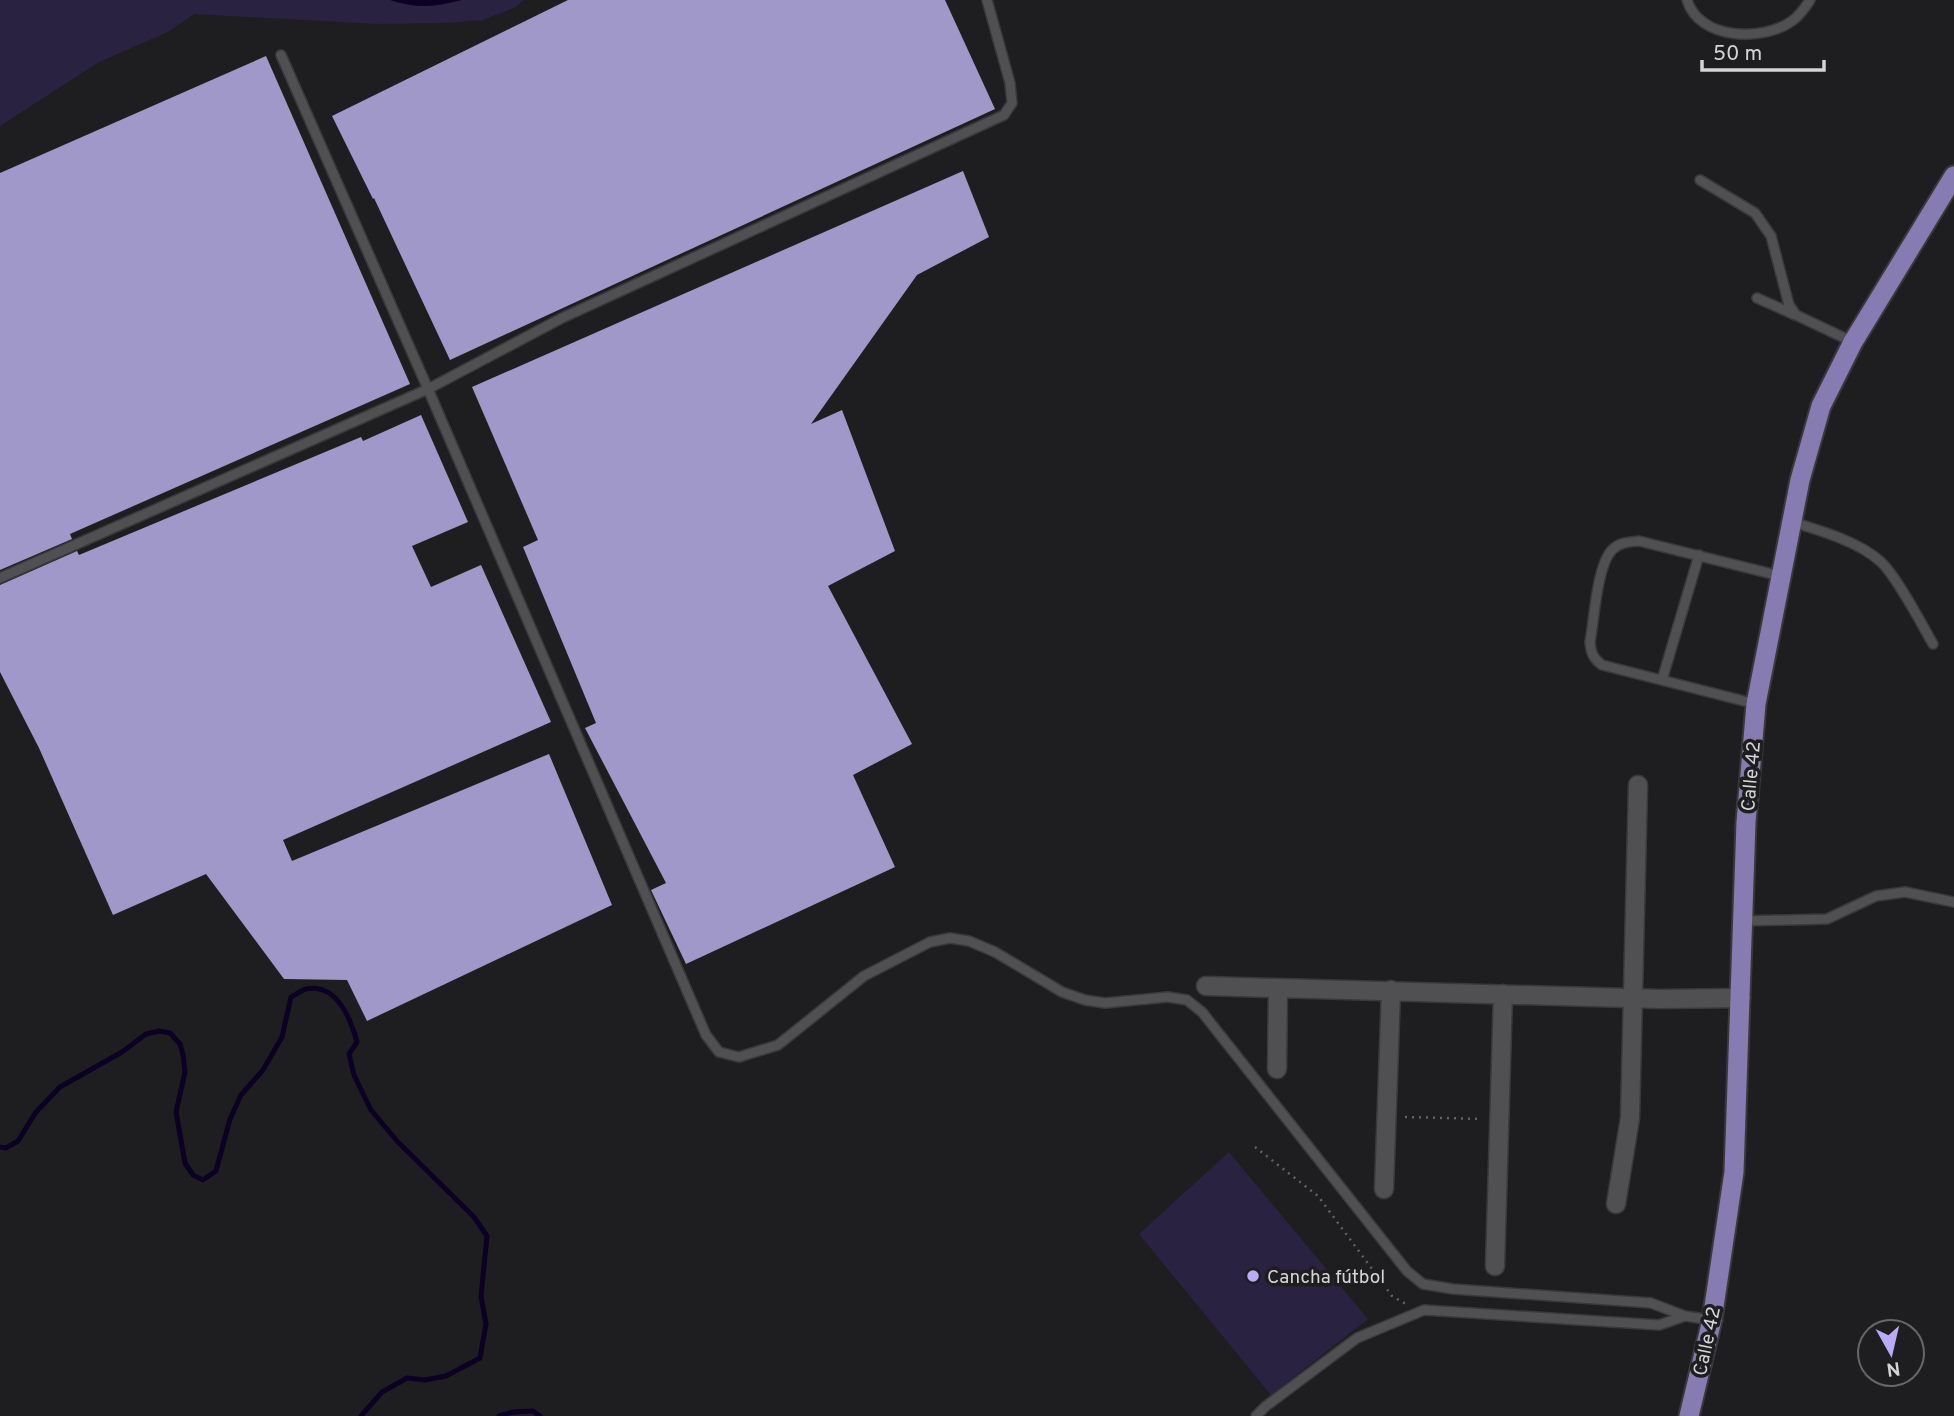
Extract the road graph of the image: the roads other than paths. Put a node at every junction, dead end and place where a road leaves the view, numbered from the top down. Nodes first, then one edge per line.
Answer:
1 (987, 0) edge
2 (1687, 0) edge
3 (1811, 0) edge
4 (281, 55) dead end
5 (1954, 176) edge
6 (1700, 180) dead end
7 (1757, 298) dead end
8 (1796, 315) junction
9 (1853, 342) junction
10 (428, 389) junction
11 (1792, 522) junction
12 (1699, 555) junction
13 (1780, 576) junction
14 (0, 578) edge
15 (1933, 644) dead end
16 (1662, 681) junction
17 (1756, 704) junction
18 (1637, 785) dead end
19 (1954, 902) edge
20 (1743, 921) junction
21 (1206, 986) dead end
22 (1278, 988) junction
23 (1391, 990) junction
24 (1503, 994) junction
25 (1633, 998) junction
26 (1741, 998) junction
27 (1277, 1069) dead end
28 (1384, 1189) dead end
29 (1616, 1204) dead end
30 (1495, 1266) dead end
31 (1685, 1316) junction
32 (1712, 1320) junction
33 (1256, 1416) edge
34 (1689, 1416) edge

1 - 10 lane
2 - 3 lane
4 - 10 lane
5 - 9 main road, Calle 42
6 - 8 lane
7 - 8 lane
8 - 9 lane
9 - 11 main road, Calle 42
10 - 14 lane
10 - 31 lane
11 - 13 main road, Calle 42
11 - 15 lane
12 - 13 lane
12 - 16 lane
12 - 16 lane
13 - 17 main road, Calle 42
16 - 17 lane
17 - 20 main road, Calle 42
18 - 25 street
19 - 20 lane
20 - 26 main road, Calle 42
21 - 22 street
22 - 23 street
22 - 27 street
23 - 24 street
23 - 28 street
24 - 25 street
24 - 30 street
25 - 26 street
25 - 29 street
26 - 32 main road, Calle 42
31 - 32 lane
31 - 33 lane
32 - 34 main road, Calle 42

